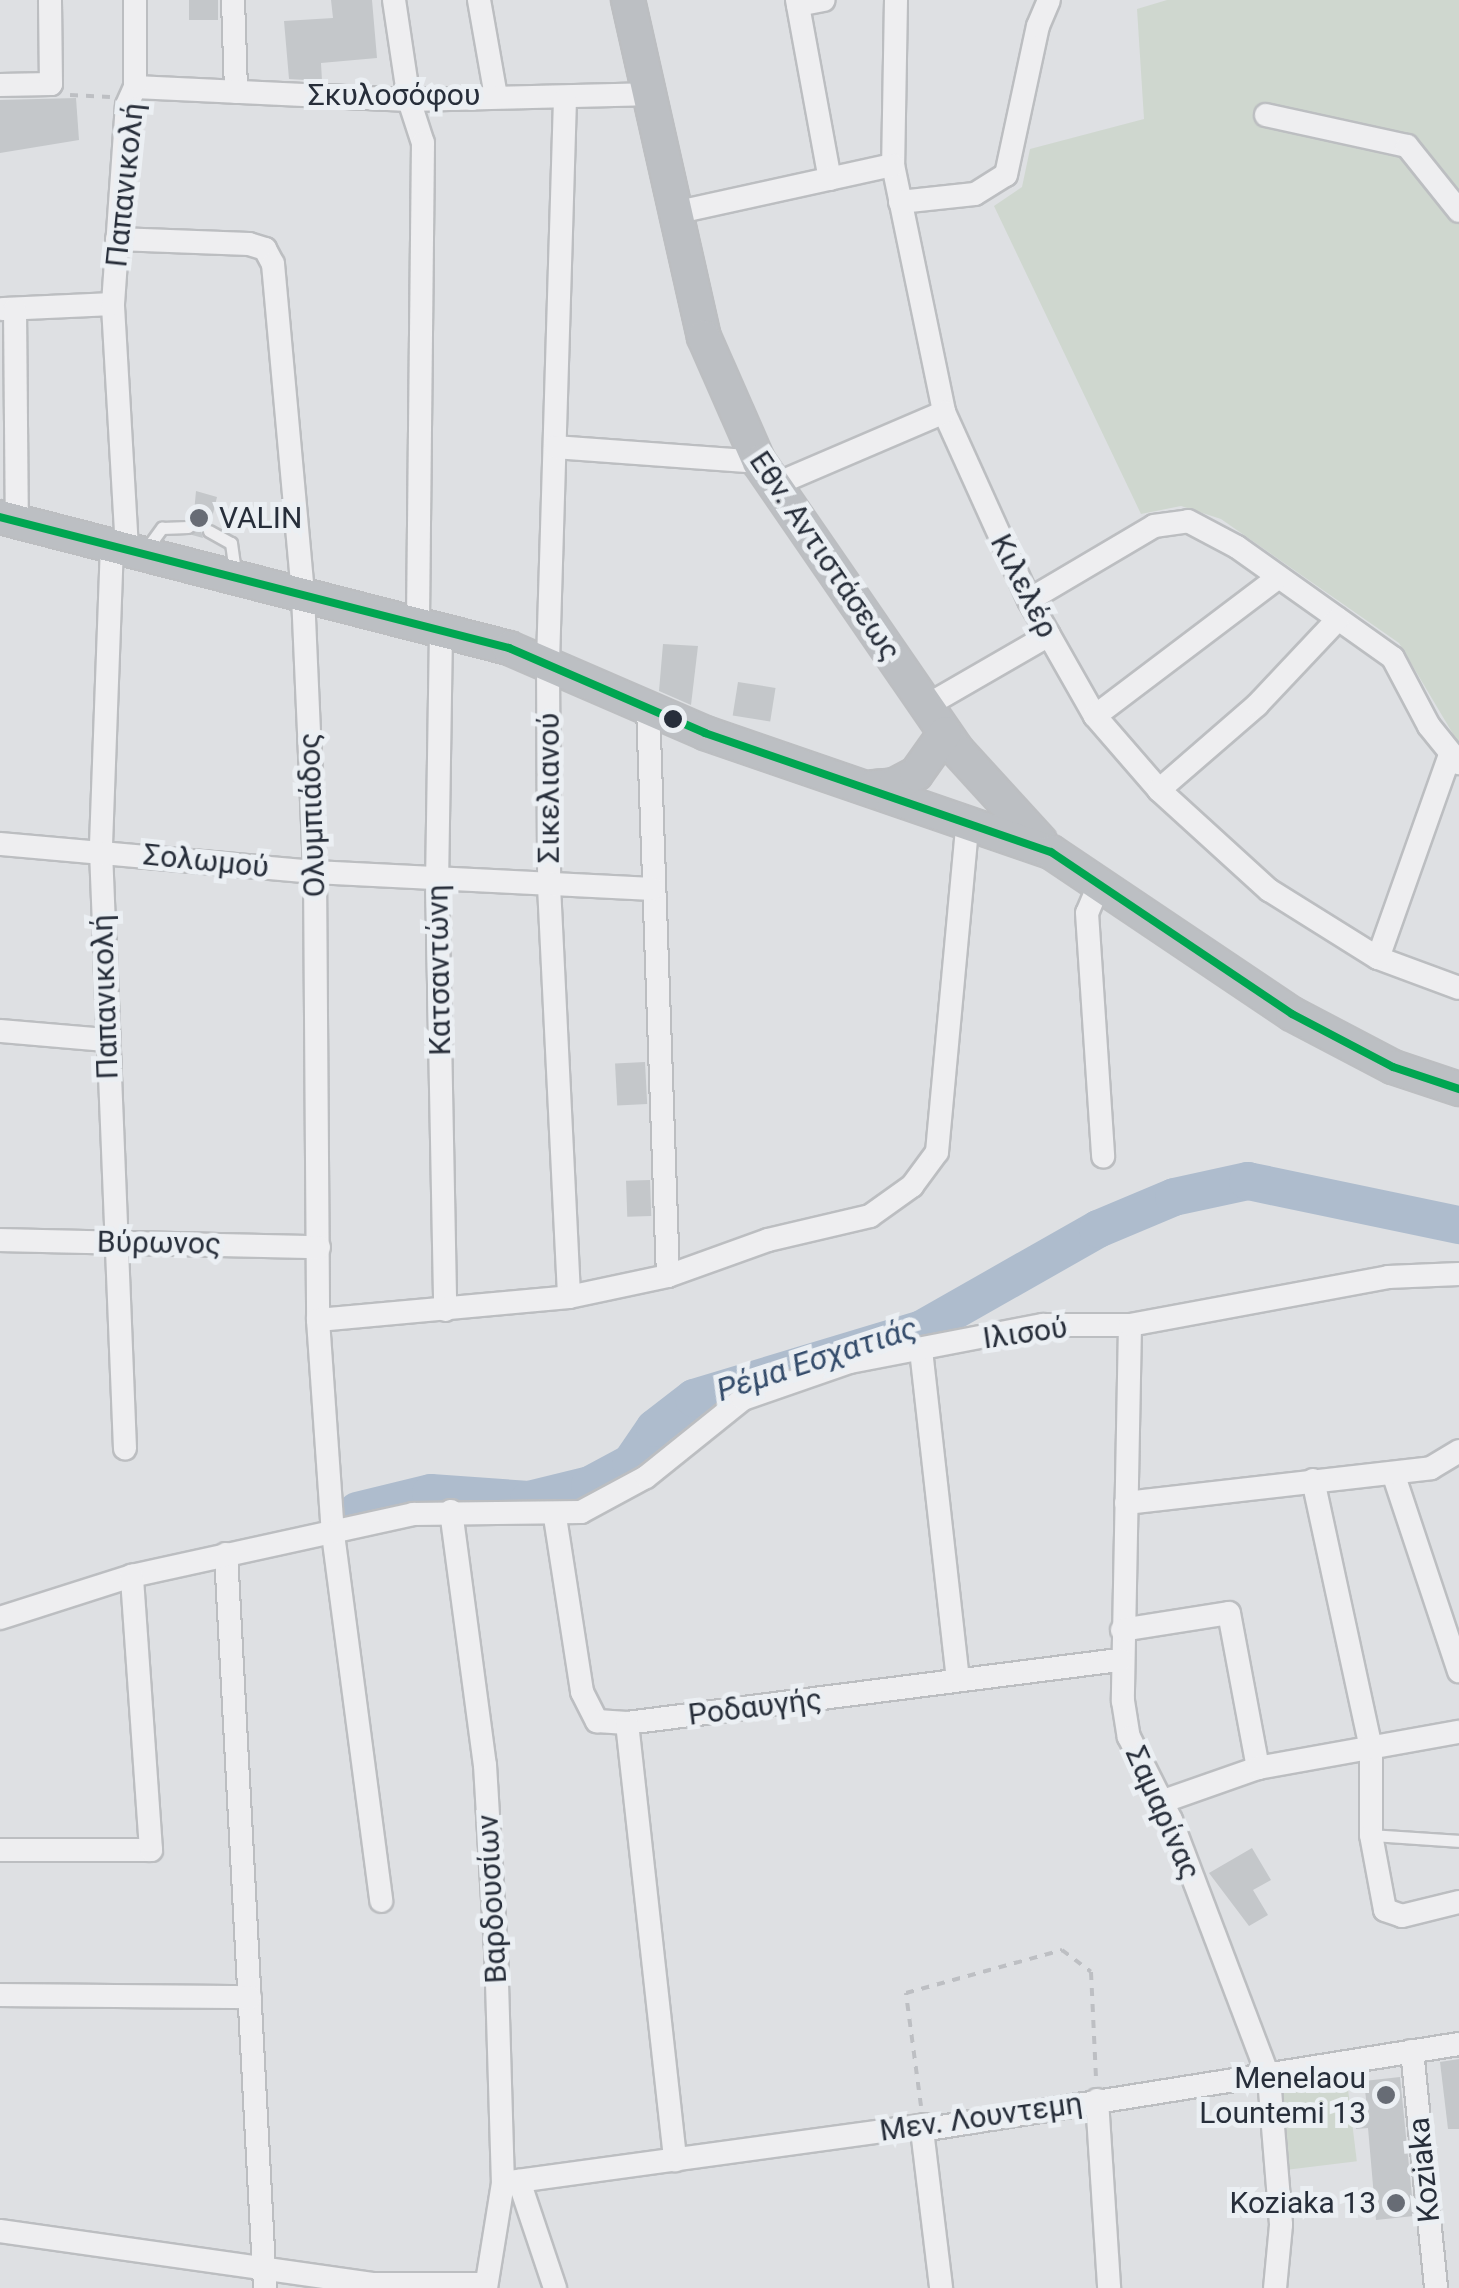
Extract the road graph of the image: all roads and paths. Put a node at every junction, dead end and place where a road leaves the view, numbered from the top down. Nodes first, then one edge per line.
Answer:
1 (50, 0) edge
2 (135, 0) edge
3 (233, 0) edge
4 (394, 0) edge
5 (479, 0) edge
6 (628, 0) edge
7 (824, 0) edge
8 (896, 0) edge
9 (1049, 0) edge
10 (798, 3) edge
11 (0, 84) edge
12 (51, 84) junction
13 (236, 92) junction
14 (653, 94) junction
15 (131, 96) junction
16 (496, 96) junction
17 (566, 99) junction
18 (408, 100) junction
19 (1266, 115) dead end
20 (893, 165) junction
21 (830, 180) junction
22 (900, 202) junction
23 (1459, 211) edge
24 (679, 212) junction
25 (117, 239) junction
26 (114, 304) junction
27 (7, 309) edge
28 (944, 412) junction
29 (555, 448) junction
30 (766, 474) junction
31 (8, 520) edge
32 (188, 527) dead end
33 (209, 531) dead end
34 (128, 549) junction
35 (235, 577) junction
36 (1276, 579) junction
37 (304, 595) junction
38 (1029, 600) junction
39 (1338, 619) junction
40 (429, 628) junction
41 (1050, 636) junction
42 (548, 663) junction
43 (648, 707) junction
44 (1094, 716) junction
45 (942, 730) junction
46 (1455, 759) edge
47 (871, 787) junction
48 (1159, 790) junction
49 (956, 815) junction
50 (0, 844) edge
51 (101, 851) junction
52 (1051, 852) junction
53 (315, 872) junction
54 (437, 880) junction
55 (1099, 885) junction
56 (549, 886) junction
57 (652, 889) junction
58 (1378, 958) junction
59 (1459, 988) edge
60 (0, 1031) edge
61 (104, 1040) junction
62 (1459, 1089) edge
63 (1104, 1156) dead end
64 (0, 1240) edge
65 (116, 1242) junction
66 (318, 1247) junction
67 (1459, 1274) edge
68 (668, 1276) junction
69 (569, 1297) junction
70 (445, 1310) junction
71 (318, 1320) junction
72 (1130, 1325) junction
73 (920, 1350) junction
74 (125, 1450) dead end
75 (1459, 1451) edge
76 (1393, 1473) junction
77 (1313, 1480) junction
78 (1126, 1503) junction
79 (452, 1511) junction
80 (555, 1517) junction
81 (332, 1534) junction
82 (226, 1554) junction
83 (132, 1576) junction
84 (0, 1618) edge
85 (1454, 1621) edge
86 (1122, 1630) junction
87 (1122, 1660) junction
88 (1459, 1672) edge
89 (958, 1680) junction
90 (627, 1723) junction
91 (1459, 1732) edge
92 (1371, 1749) junction
93 (1258, 1768) junction
94 (1161, 1802) junction
95 (1371, 1836) junction
96 (1459, 1842) edge
97 (0, 1850) edge
98 (381, 1901) dead end
99 (1459, 1902) edge
100 (0, 1995) edge
101 (250, 1997) junction
102 (1459, 2044) edge
103 (1412, 2051) junction
104 (1269, 2078) junction
105 (1096, 2100) junction
106 (923, 2128) junction
107 (675, 2160) junction
108 (511, 2182) junction
109 (0, 2231) edge
110 (265, 2276) edge
111 (486, 2286) edge
112 (555, 2288) edge
113 (942, 2288) edge
114 (1109, 2288) edge
115 (1275, 2288) edge
116 (1436, 2288) edge

1 - 12 street
2 - 15 street, Παπανικολή
3 - 13 street
4 - 18 street
5 - 16 street
6 - 14 street, Εθν. Αντιστάσεως
7 - 10 street
8 - 20 street, Κιλελέρ
9 - 22 street
10 - 21 street
11 - 12 street
12 - 15 path
13 - 15 street, Σκυλοσόφου
13 - 18 street, Σκυλοσόφου
14 - 17 street, Σκυλοσόφου
14 - 24 street, Εθν. Αντιστάσεως
15 - 25 street, Παπανικολή
16 - 17 street, Σκυλοσόφου
16 - 18 street, Σκυλοσόφου
17 - 29 street, Σικελιανού
18 - 40 street, Κατσαντώνη
19 - 23 street
20 - 21 street
20 - 22 street, Κιλελέρ
21 - 24 street
22 - 28 street, Κιλελέρ
24 - 30 street, Εθν. Αντιστάσεως
25 - 26 street, Παπανικολή
25 - 37 street, Ολυμπιάδος
26 - 27 street
26 - 34 street, Παπανικολή
27 - 31 street
28 - 30 street
28 - 38 street, Κιλελέρ
29 - 30 street
29 - 42 street, Σικελιανού
30 - 45 street, Εθν. Αντιστάσεως
31 - 34 street
32 - 34 lane
33 - 35 lane
34 - 35 street
34 - 51 street, Παπανικολή
35 - 37 street
36 - 38 street
36 - 39 street
36 - 44 street
37 - 40 street
37 - 53 street, Ολυμπιάδος
38 - 41 street, Κιλελέρ
39 - 46 street
39 - 48 street
40 - 42 street
40 - 54 street, Κατσαντώνη
41 - 44 street, Κιλελέρ
41 - 45 street
42 - 43 street
42 - 56 street, Σικελιανού
43 - 47 street
43 - 57 street
44 - 48 street, Κιλελέρ
45 - 47 street
45 - 49 street
45 - 52 street, Εθν. Αντιστάσεως
46 - 58 street
47 - 49 street
48 - 58 street, Κιλελέρ
49 - 52 street
49 - 68 street
50 - 51 street, Σολωμού
51 - 53 street, Σολωμού
51 - 61 street, Παπανικολή
52 - 55 street
53 - 54 street, Σολωμού
53 - 66 street, Ολυμπιάδος
54 - 56 street, Σολωμού
54 - 70 street, Κατσαντώνη
55 - 62 street
55 - 63 street
56 - 57 street, Σολωμού
56 - 69 street, Σικελιανού
57 - 68 street
58 - 59 street, Κιλελέρ
60 - 61 street
61 - 65 street, Παπανικολή
64 - 65 street, Βύρωνος
65 - 66 street, Βύρωνος
65 - 74 street, Παπανικολή
66 - 71 street, Ολυμπιάδος
67 - 72 street, Ιλισού
68 - 69 street
69 - 70 street
70 - 71 street
71 - 81 street, Ολυμπιάδος
72 - 73 street, Ιλισού
72 - 78 street, Σαμαρίνας
73 - 80 street, Ιλισού
73 - 89 street
75 - 76 street
76 - 77 street
76 - 85 street
77 - 78 street
77 - 92 street
78 - 86 street, Σαμαρίνας
79 - 80 street, Ιλισού
79 - 81 street, Ιλισού
79 - 108 street, Βαρδουσίων
80 - 90 street
81 - 82 street, Ιλισού
81 - 98 street, Ολυμπιάδος
82 - 83 street, Ιλισού
82 - 101 street
83 - 84 street, Ιλισού
83 - 97 street
85 - 88 street
86 - 87 street, Σαμαρίνας
86 - 93 street
87 - 89 street, Ροδαυγής
87 - 94 street, Σαμαρίνας
89 - 90 street, Ροδαυγής
90 - 107 street
91 - 92 street
92 - 93 street
92 - 95 street
93 - 94 street
94 - 104 street, Σαμαρίνας
95 - 96 lane
95 - 99 street
100 - 101 street
101 - 110 street
102 - 103 street, Μεν. Λουντεμη
103 - 104 street, Μεν. Λουντεμη
103 - 116 street, Koziaka
104 - 105 street, Μεν. Λουντεμη
104 - 115 street, Σαμαρίνας
105 - 106 street, Μεν. Λουντεμη
105 - 106 path
105 - 114 street
106 - 107 street, Μεν. Λουντεμη
106 - 113 street
107 - 108 street, Μεν. Λουντεμη
108 - 111 street, Βαρδουσίων
108 - 112 street
109 - 110 street
110 - 111 street

